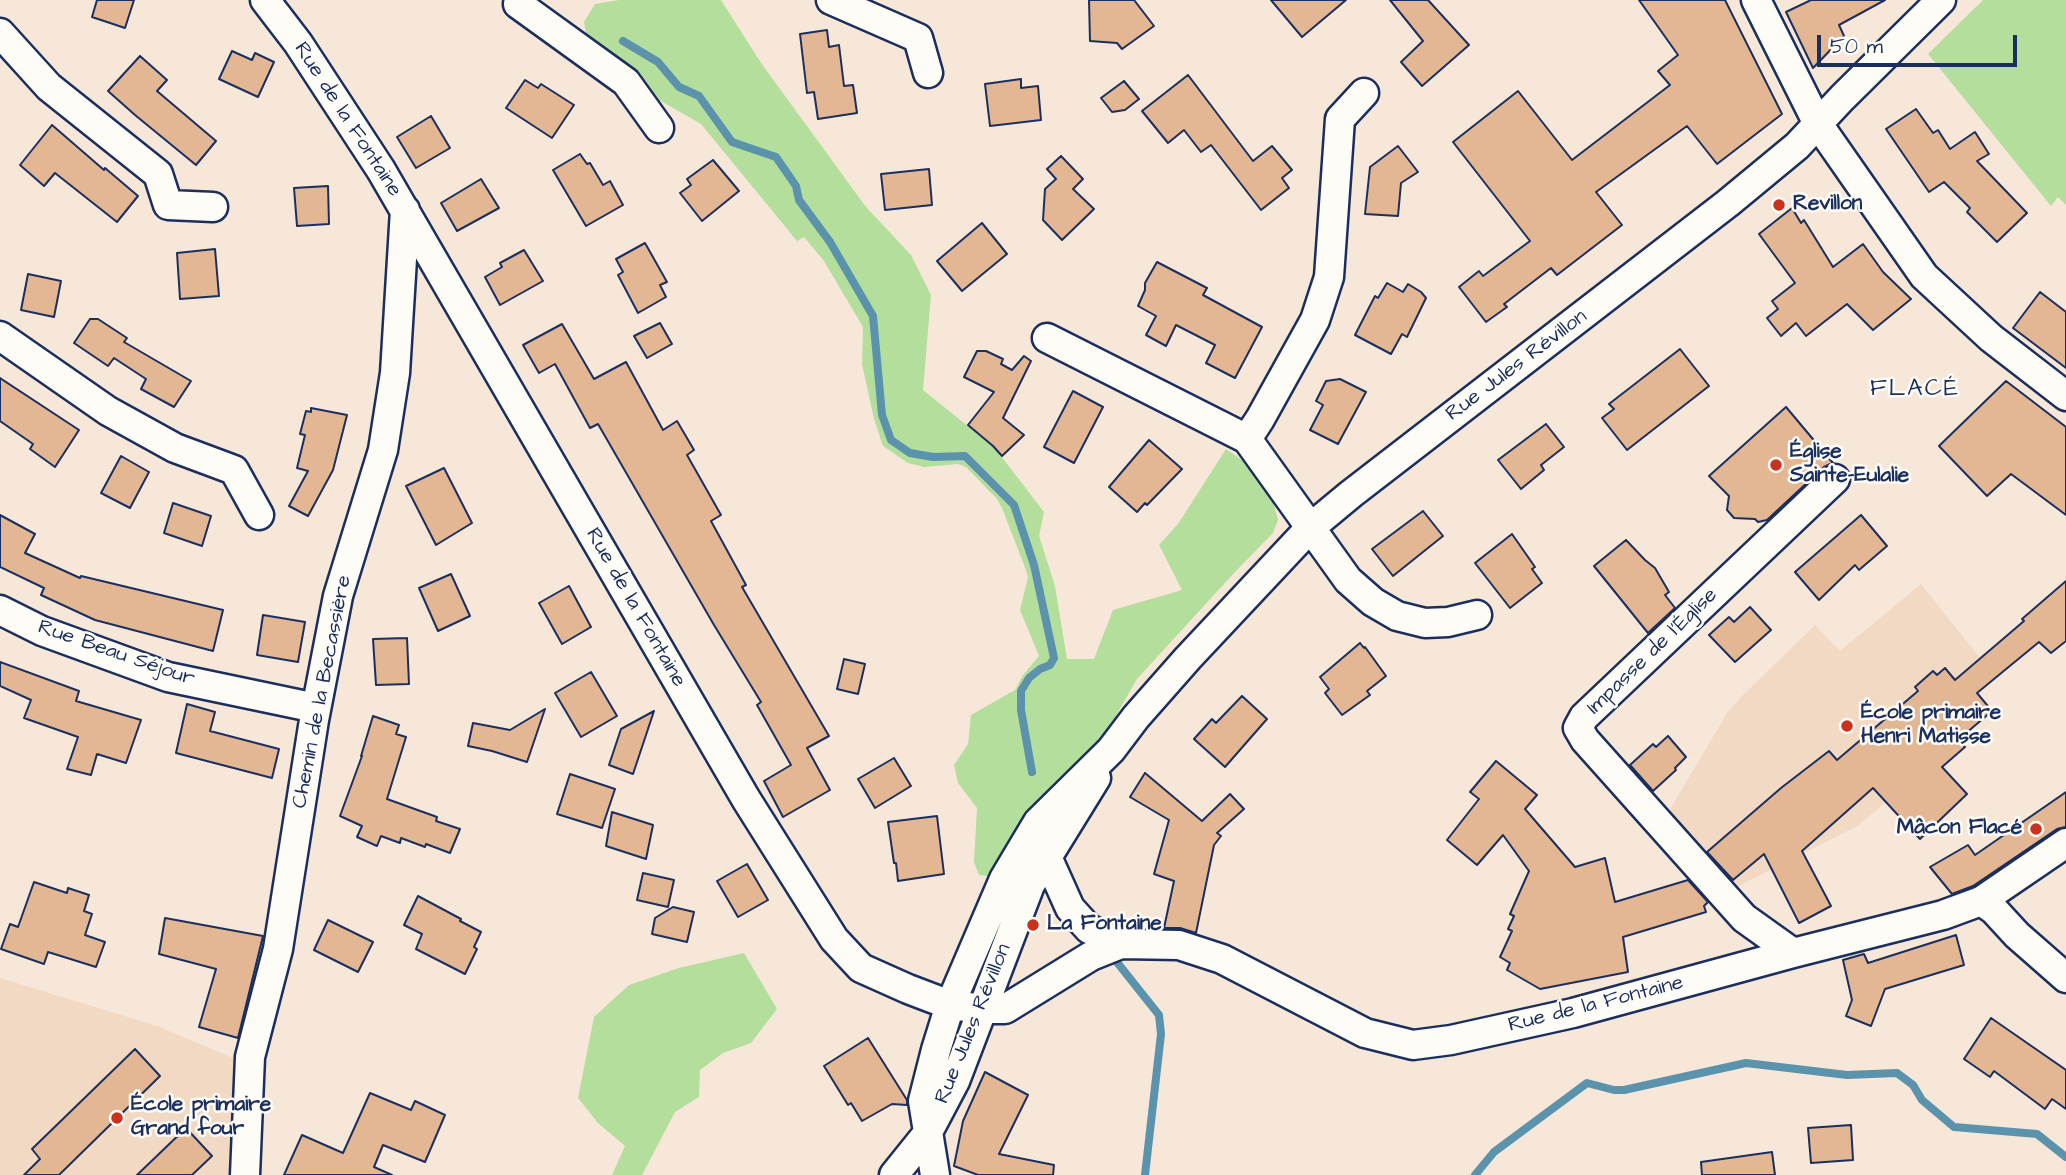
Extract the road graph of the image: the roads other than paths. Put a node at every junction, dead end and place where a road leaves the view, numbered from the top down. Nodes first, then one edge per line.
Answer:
1 (265, 0) edge
2 (831, 0) edge
3 (1756, 0) edge
4 (1941, 0) edge
5 (525, 1) edge
6 (0, 33) edge
7 (928, 73) dead end
8 (1364, 93) dead end
9 (1818, 124) junction
10 (659, 128) dead end
11 (213, 207) dead end
12 (405, 210) junction
13 (0, 337) edge
14 (1047, 338) dead end
15 (2066, 396) edge
16 (1247, 439) junction
17 (1835, 479) dead end
18 (260, 515) dead end
19 (1310, 528) junction
20 (0, 610) edge
21 (1477, 615) dead end
22 (316, 708) junction
23 (1111, 750) junction
24 (2066, 844) edge
25 (1048, 859) junction
26 (1980, 901) junction
27 (1121, 944) junction
28 (1793, 953) junction
29 (2066, 978) edge
30 (950, 1005) junction
31 (984, 1009) junction
32 (927, 1134) junction
33 (245, 1175) edge
34 (894, 1175) edge
35 (934, 1175) edge

1 - 12 street, Rue de la Fontaine
2 - 7 street
3 - 9 street
4 - 9 street, Rue Jules Révillon
5 - 10 street
6 - 11 street
8 - 16 street
9 - 15 street
9 - 19 street, Rue Jules Révillon
12 - 22 street, Chemin de la Becassière
12 - 30 street, Rue de la Fontaine
13 - 18 street
14 - 16 street
16 - 19 street
17 - 28 street, Impasse de l'Église
19 - 21 street
19 - 23 street, Rue Jules Révillon
20 - 22 street, Rue Beau Séjour
22 - 33 street, Chemin de la Becassière
23 - 25 street, Rue Jules Révillon
23 - 30 street, Rue Jules Révillon
24 - 26 street, Rue de la Fontaine
25 - 27 street, Rue de la Fontaine
25 - 31 street, Rue Jules Révillon
26 - 28 street, Rue de la Fontaine
26 - 29 street
27 - 28 street, Rue de la Fontaine
27 - 31 street, Rue de la Fontaine
30 - 31 street, Rue de la Fontaine
30 - 32 street, Rue Jules Révillon
31 - 32 street, Rue Jules Révillon
32 - 34 street
32 - 35 street

